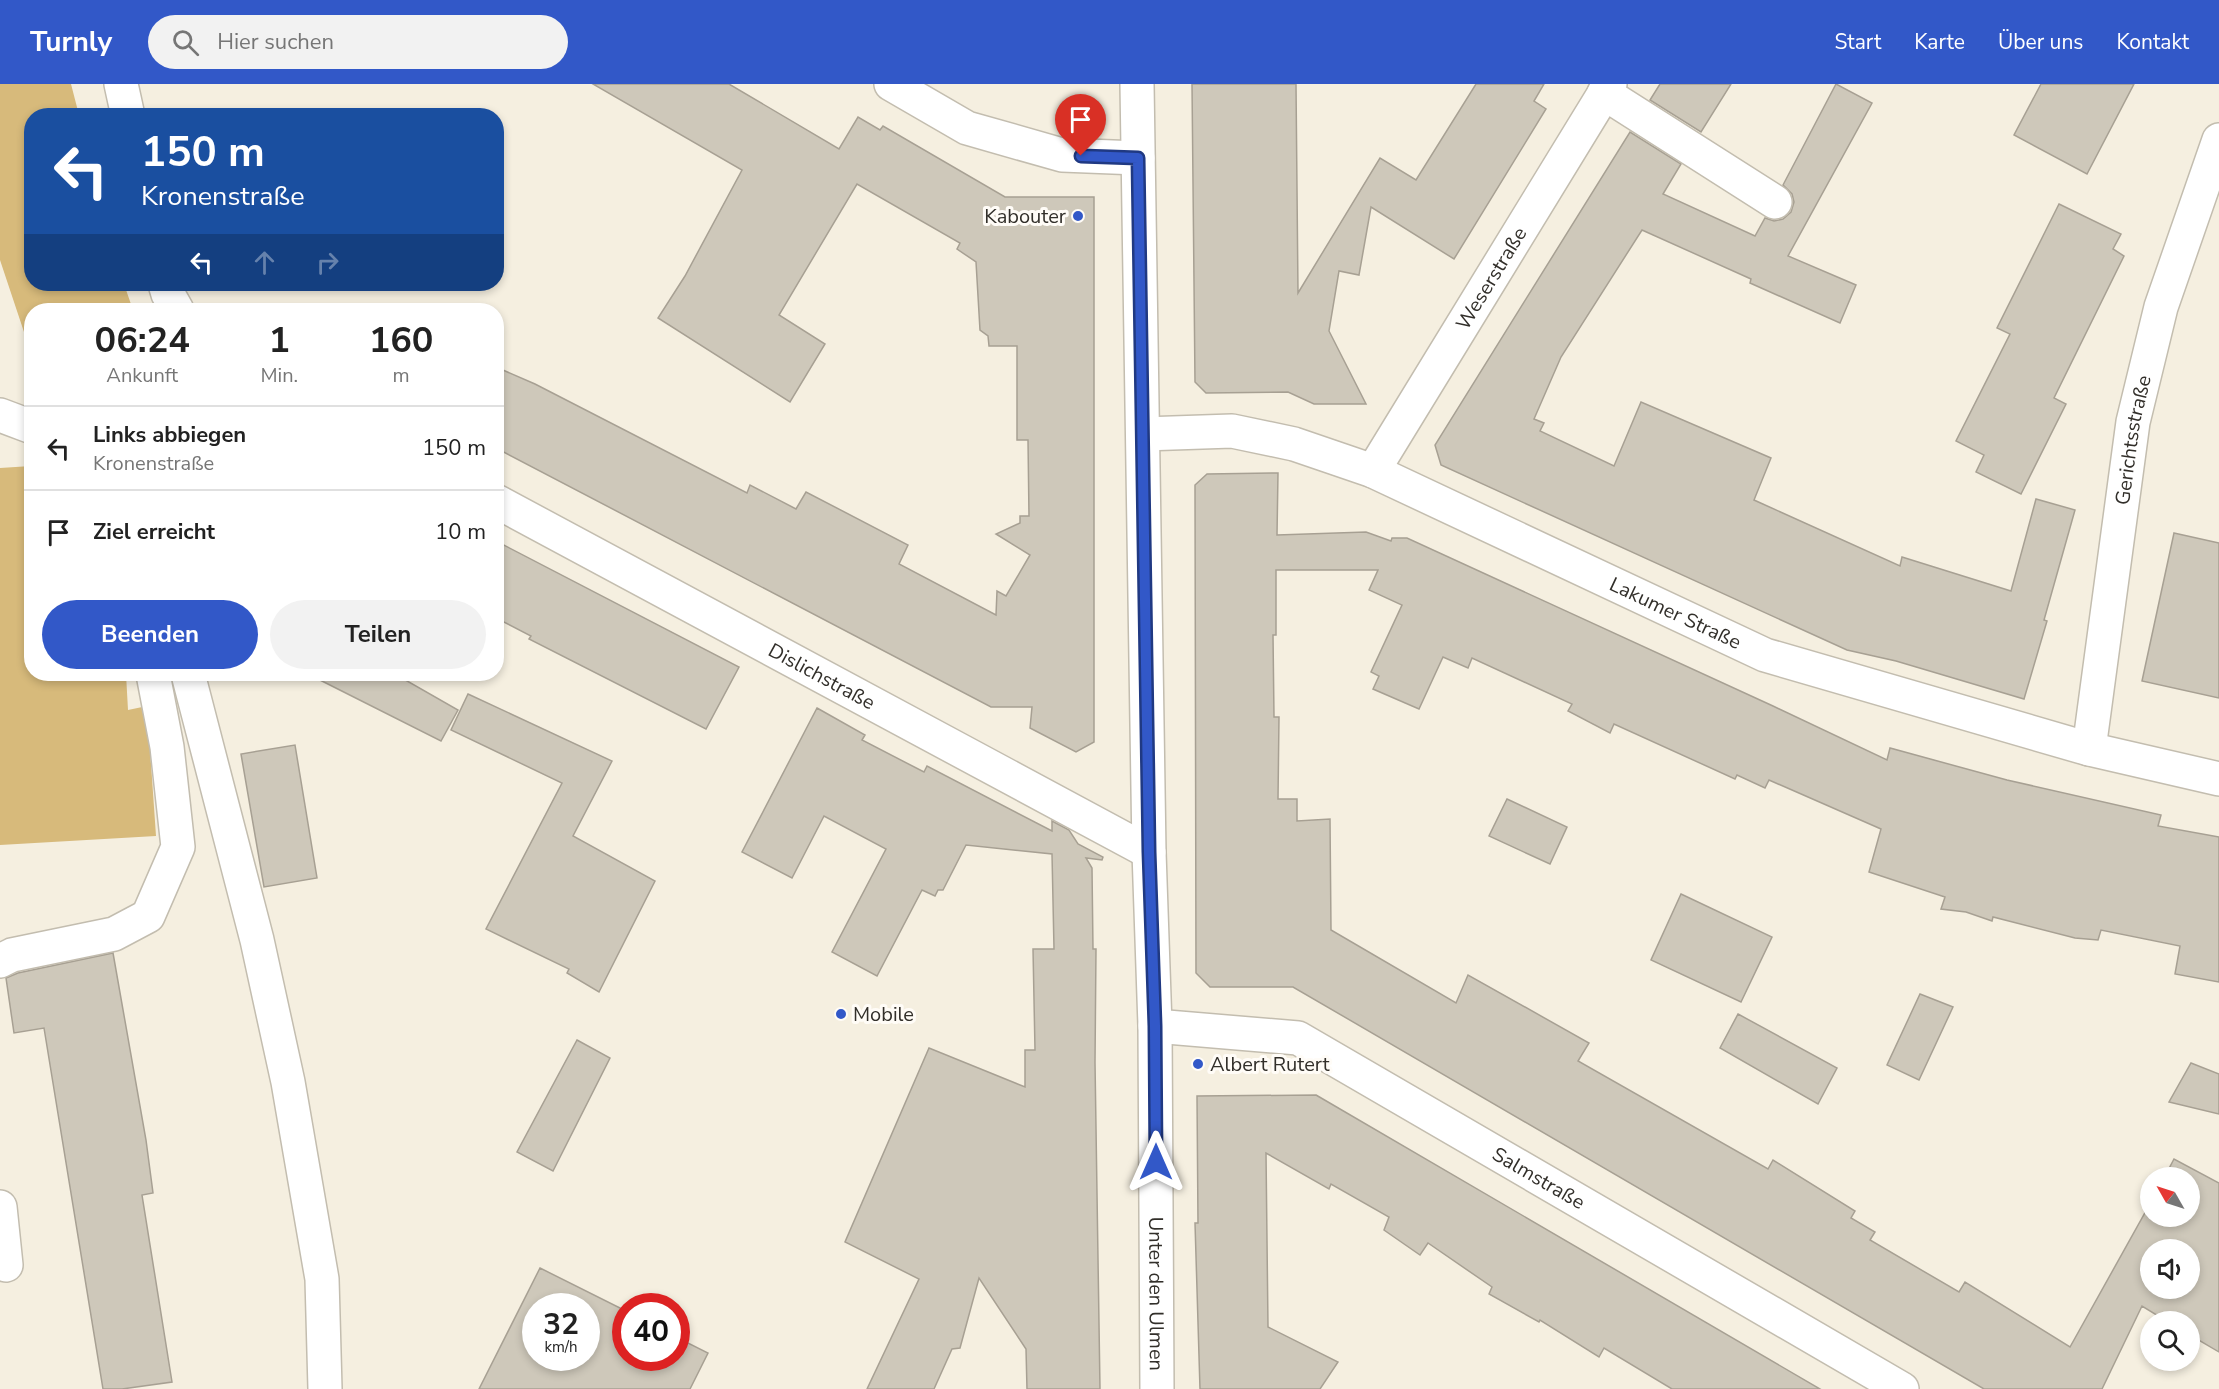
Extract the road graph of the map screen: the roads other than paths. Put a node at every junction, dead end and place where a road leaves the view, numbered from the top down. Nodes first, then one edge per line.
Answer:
1 (121, 84) edge
2 (891, 84) edge
3 (1137, 84) edge
4 (1607, 89) edge
5 (126, 108) edge
6 (2219, 140) edge
7 (1138, 158) junction
8 (1775, 202) dead end
9 (0, 415) edge
10 (24, 424) edge
11 (1143, 434) junction
12 (1373, 471) junction
13 (504, 505) edge
14 (154, 681) edge
15 (190, 681) edge
16 (2089, 749) junction
17 (2219, 779) edge
18 (1149, 852) junction
19 (0, 961) edge
20 (1155, 1026) junction
21 (0, 1207) edge
22 (6, 1265) dead end
23 (325, 1389) edge
24 (1157, 1389) edge
25 (1902, 1389) edge

1 - 5 street
2 - 7 street
3 - 7 street, Unter den Ulmen
4 - 8 street
4 - 12 street, Weserstraße
6 - 16 street, Gerichtsstraße
7 - 11 street, Unter den Ulmen
9 - 10 street
11 - 12 street, Lakumer Straße
11 - 18 street, Unter den Ulmen
12 - 16 street, Lakumer Straße
13 - 18 street, Dislichstraße
14 - 19 street
15 - 23 street
16 - 17 street, Lakumer Straße
18 - 20 street, Unter den Ulmen
20 - 24 street, Unter den Ulmen
20 - 25 street, Salmstraße
21 - 22 street

